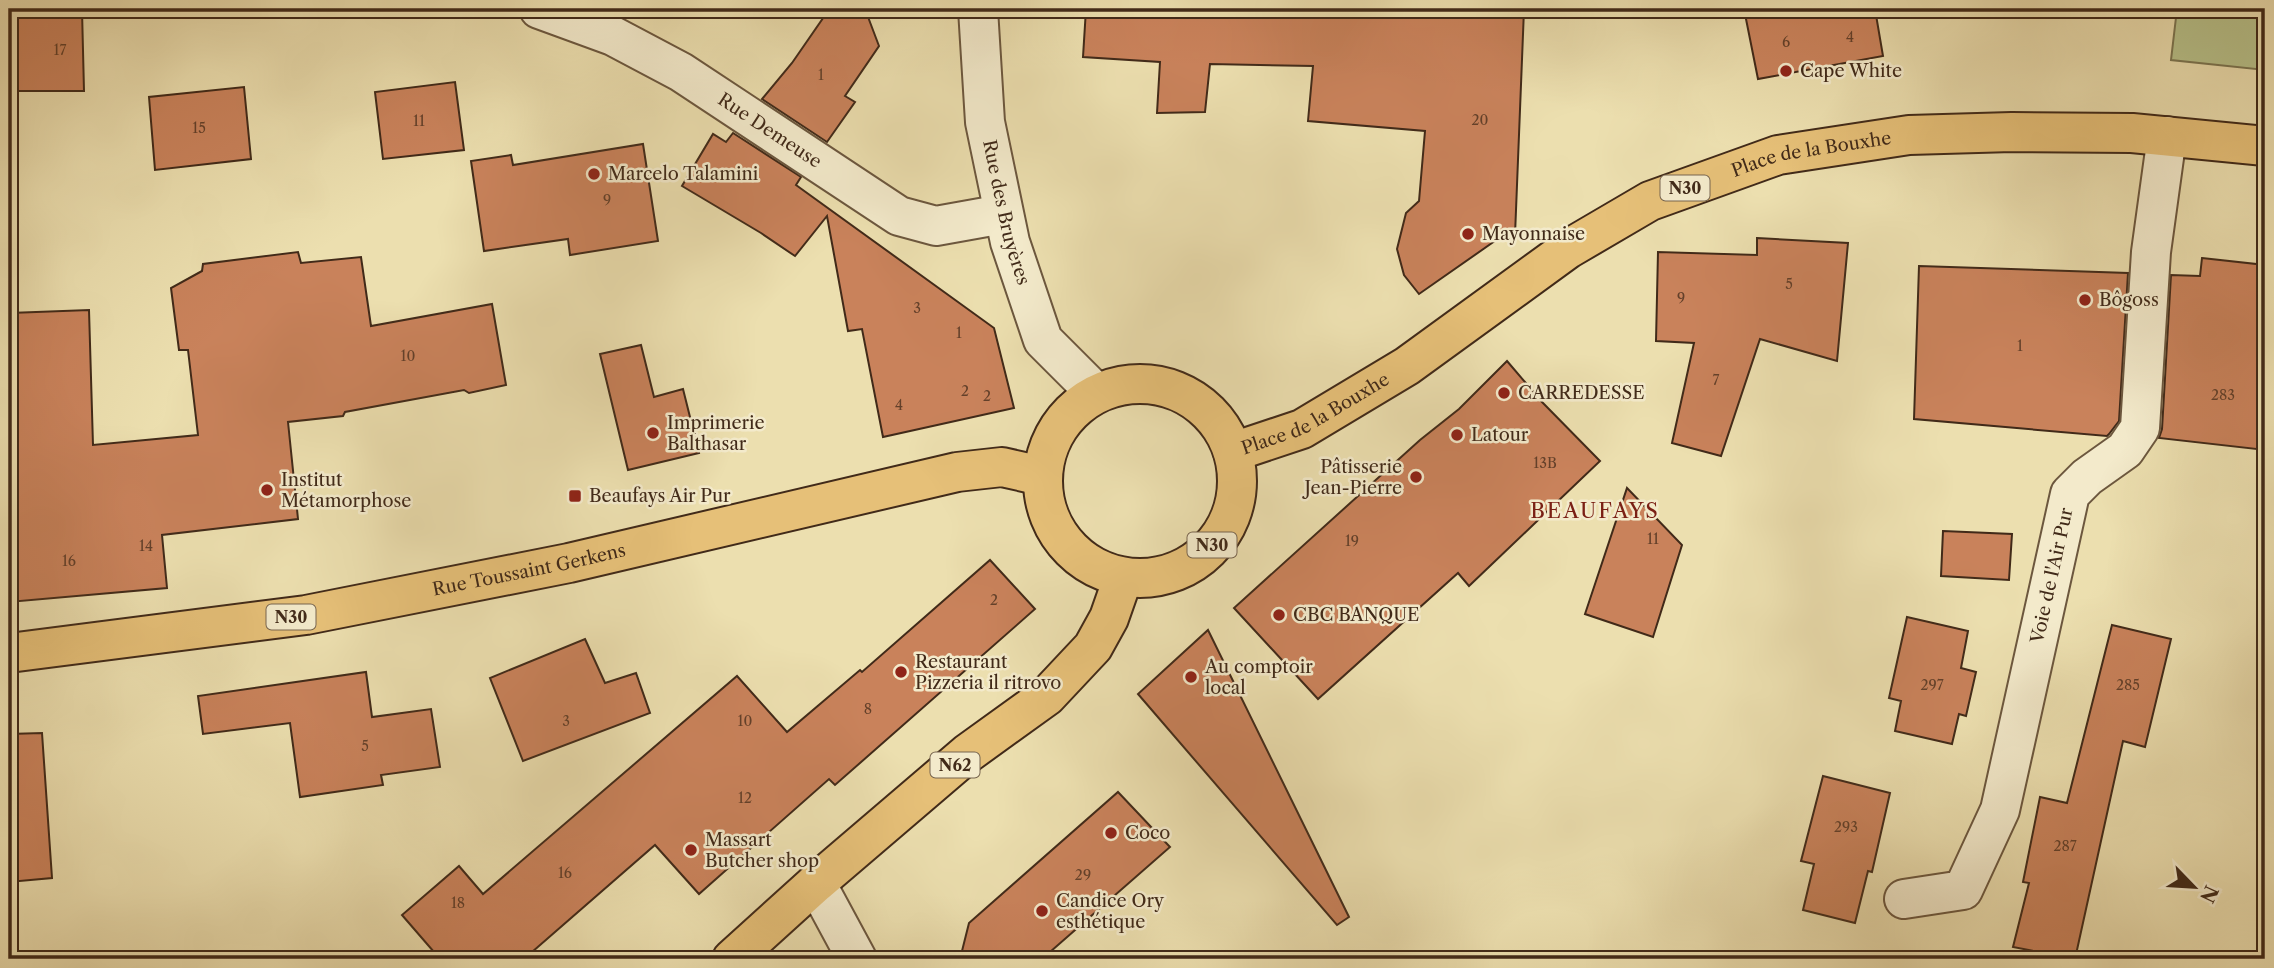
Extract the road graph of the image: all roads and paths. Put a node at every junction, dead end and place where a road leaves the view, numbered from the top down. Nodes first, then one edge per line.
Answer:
1 (539, 9) edge
2 (978, 9) edge
3 (2149, 135) junction
4 (2265, 146) edge
5 (1003, 214) junction
6 (1096, 393) junction
7 (1233, 452) junction
8 (1042, 477) junction
9 (1123, 578) junction
10 (9, 653) edge
11 (816, 883) junction
12 (1904, 899) dead end
13 (732, 959) edge
14 (857, 959) edge

1 - 5 street, Rue Demeuse
2 - 5 street, Rue des Bruyères
3 - 4 main road, N30
3 - 7 main road, Place de la Bouxhe / N30
3 - 12 street, Voie de l'Air Pur
5 - 6 street, Rue des Bruyères
6 - 7 main road, Place de la Bouxhe / N30
6 - 8 main road, Place de la Bouxhe / N30
7 - 9 main road, Place de la Bouxhe / N30
8 - 9 main road, Place de la Bouxhe / N30
8 - 10 main road, Rue Toussaint Gerkens / N30
9 - 11 main road, N62
11 - 13 main road, N62
11 - 14 street

